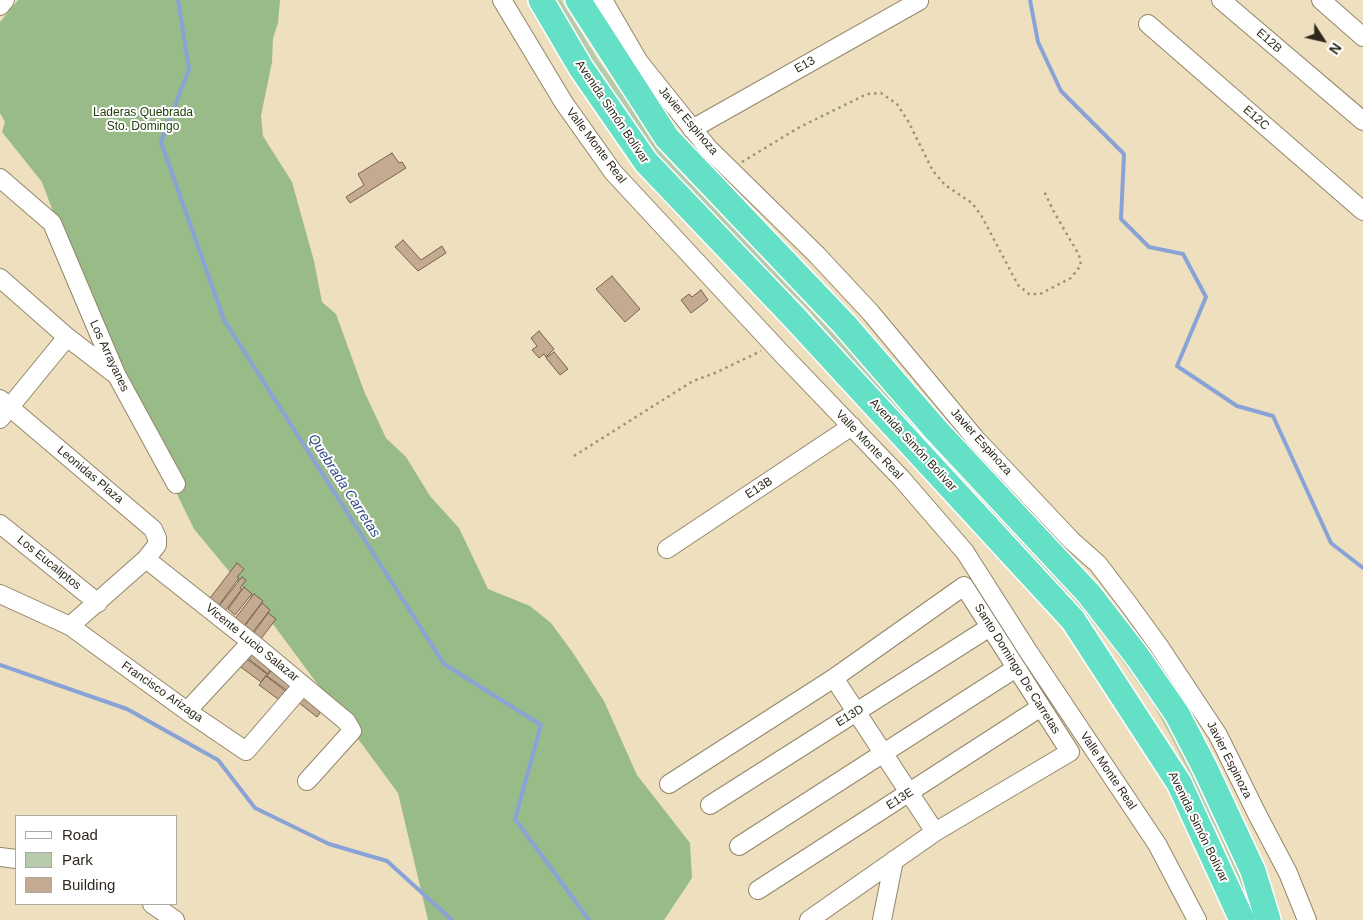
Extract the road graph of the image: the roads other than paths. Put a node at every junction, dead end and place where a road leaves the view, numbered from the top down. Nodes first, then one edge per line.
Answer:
1 (5, 0) edge
2 (502, 0) edge
3 (541, 0) edge
4 (578, 0) edge
5 (603, 0) edge
6 (919, 0) edge
7 (1222, 0) edge
8 (1321, 0) edge
9 (0, 6) edge
10 (1148, 24) dead end
11 (1363, 37) edge
12 (1363, 121) edge
13 (692, 129) junction
14 (0, 178) edge
15 (1363, 211) edge
16 (0, 278) edge
17 (67, 337) junction
18 (116, 374) junction
19 (3, 408) edge
20 (852, 426) junction
21 (176, 484) dead end
22 (0, 524) edge
23 (667, 549) dead end
24 (146, 559) junction
25 (0, 594) edge
26 (98, 603) junction
27 (70, 626) junction
28 (990, 627) junction
29 (251, 642) junction
30 (1028, 651) junction
31 (1017, 669) junction
32 (1040, 670) junction
33 (834, 678) junction
34 (303, 685) junction
35 (1041, 707) junction
36 (187, 711) junction
37 (856, 712) junction
38 (884, 753) junction
39 (307, 782) dead end
40 (669, 784) dead end
41 (909, 792) junction
42 (710, 805) dead end
43 (935, 832) junction
44 (739, 846) dead end
45 (0, 857) edge
46 (15, 859) edge
47 (894, 860) junction
48 (758, 890) dead end
49 (153, 905) edge
50 (175, 920) edge
51 (809, 920) edge
52 (882, 920) edge
53 (1197, 920) edge
54 (1242, 920) edge
55 (1268, 920) edge
56 (1307, 920) edge

1 - 9 street
2 - 20 street, Valle Monte Real
3 - 54 highway, Avenida Simón Bolívar
4 - 55 highway
5 - 13 street, Javier Espinoza
6 - 13 street, E13
7 - 12 street, E12B
8 - 11 street
10 - 15 street, E12C
13 - 56 street, Javier Espinoza
14 - 18 street, Los Arrayanes
16 - 17 street
17 - 18 street
17 - 19 street
18 - 21 street, Los Arrayanes
19 - 24 street, Leonidas Plaza
20 - 23 street, E13B
20 - 30 street, Valle Monte Real
22 - 26 street, Los Eucaliptos
24 - 26 street
24 - 29 street, Vicente Lucio Salazar
25 - 27 street, Francisco Arizaga
26 - 27 street
27 - 36 street, Francisco Arizaga
28 - 31 street, Santo Domingo De Carretas
28 - 33 street, Santo Domingo De Carretas
28 - 37 street, E13D
29 - 34 street, Vicente Lucio Salazar
29 - 36 street
30 - 31 street
30 - 32 street, Valle Monte Real
31 - 32 street
31 - 35 street, Santo Domingo De Carretas
31 - 38 street
32 - 53 street, Valle Monte Real
33 - 37 street
33 - 40 street
34 - 36 street, Francisco Arizaga
34 - 39 street, Vicente Lucio Salazar
35 - 41 street, E13E
35 - 43 street, Santo Domingo De Carretas
37 - 38 street
37 - 42 street, E13D
38 - 41 street
38 - 44 street
41 - 43 street
41 - 48 street, E13E
43 - 47 street
45 - 46 street
47 - 51 street
47 - 52 street
49 - 50 street

